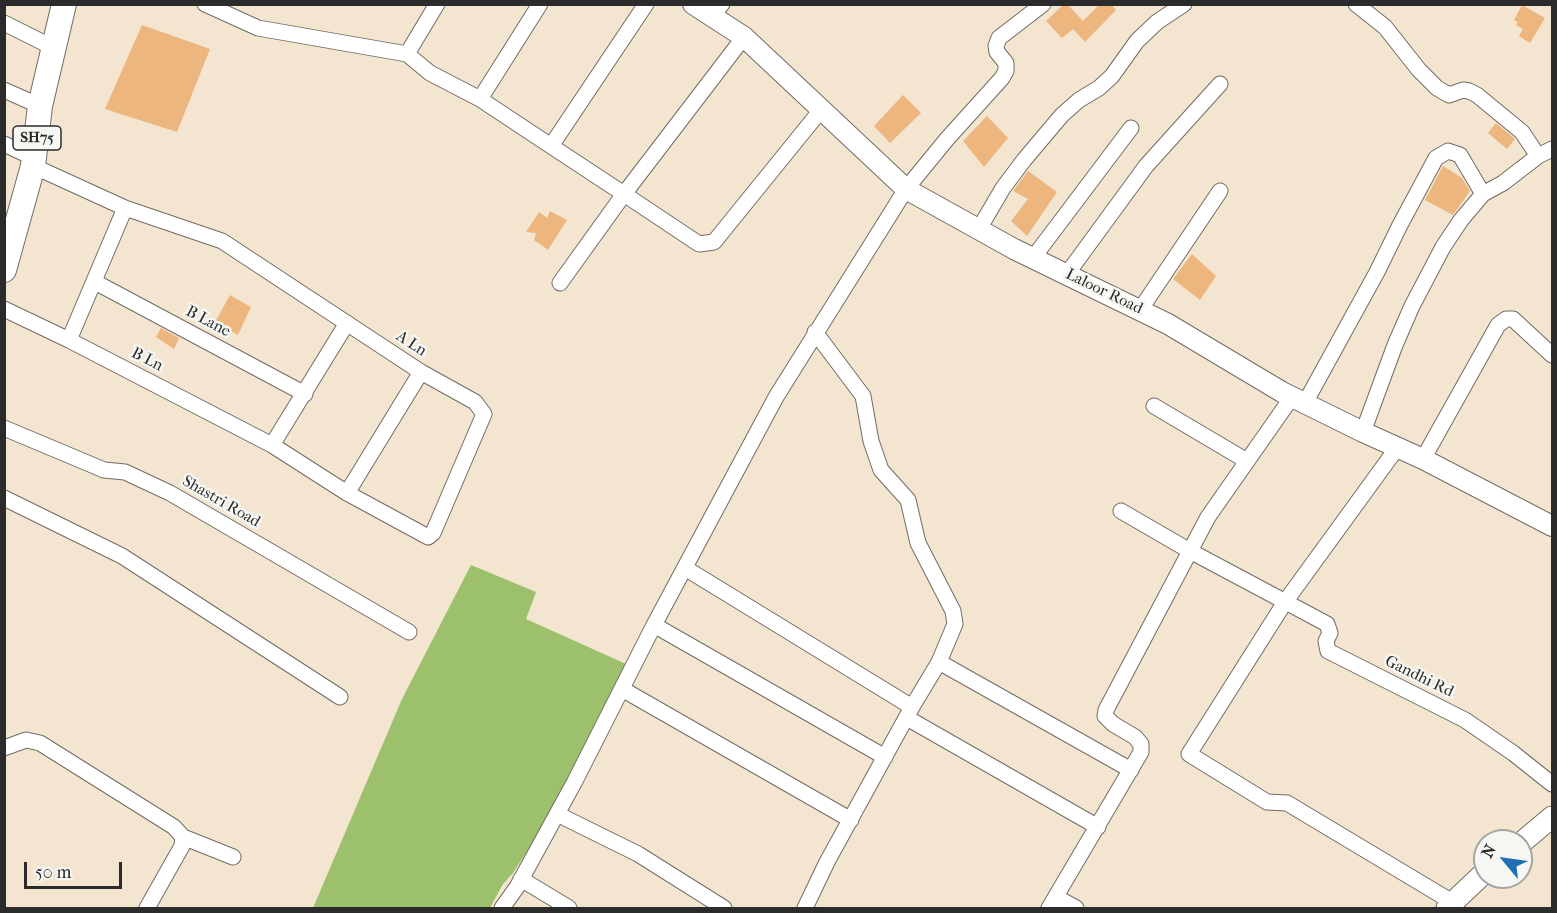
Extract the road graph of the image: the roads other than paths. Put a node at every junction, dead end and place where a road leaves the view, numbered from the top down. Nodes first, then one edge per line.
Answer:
1 (64, 4) edge
2 (205, 4) edge
3 (437, 4) edge
4 (540, 4) edge
5 (646, 4) edge
6 (693, 4) edge
7 (1043, 4) edge
8 (1184, 4) edge
9 (1366, 7) edge
10 (717, 10) edge
11 (4, 23) edge
12 (744, 37) junction
13 (54, 48) junction
14 (407, 54) junction
15 (1220, 84) dead end
16 (4, 90) edge
17 (480, 99) junction
18 (40, 106) junction
19 (821, 110) junction
20 (1131, 128) dead end
21 (4, 144) edge
22 (551, 146) junction
23 (1552, 149) edge
24 (1538, 156) junction
25 (34, 162) junction
26 (906, 189) junction
27 (1220, 191) dead end
28 (624, 194) junction
29 (1483, 194) junction
30 (124, 208) junction
31 (979, 230) junction
32 (1033, 258) junction
33 (4, 270) edge
34 (1067, 274) junction
35 (95, 282) junction
36 (560, 283) dead end
37 (4, 309) edge
38 (1140, 310) junction
39 (347, 323) junction
40 (815, 332) junction
41 (69, 340) junction
42 (1552, 355) edge
43 (421, 372) junction
44 (304, 394) junction
45 (1298, 400) junction
46 (1154, 406) dead end
47 (4, 428) edge
48 (1363, 432) junction
49 (272, 445) junction
50 (1398, 448) junction
51 (1423, 459) junction
52 (1247, 461) junction
53 (347, 493) junction
54 (4, 498) edge
55 (1121, 511) dead end
56 (1552, 526) edge
57 (1190, 551) junction
58 (685, 568) junction
59 (1285, 602) junction
60 (654, 625) junction
61 (409, 632) dead end
62 (939, 662) junction
63 (622, 689) junction
64 (340, 697) dead end
65 (909, 713) junction
66 (4, 748) edge
67 (885, 757) junction
68 (1131, 770) junction
69 (1552, 784) edge
70 (557, 814) junction
71 (1552, 817) edge
72 (851, 820) junction
73 (1098, 827) junction
74 (1533, 833) edge
75 (183, 837) junction
76 (233, 856) dead end
77 (521, 879) junction
78 (1473, 886) edge
79 (1052, 903) edge
80 (1454, 907) edge
81 (147, 909) edge
82 (502, 909) edge
83 (569, 909) edge
84 (724, 909) edge
85 (805, 909) edge
86 (1076, 909) edge

1 - 13 main road, SH75
2 - 14 street
3 - 14 street
4 - 17 street
5 - 22 street
6 - 10 street, Laloor Road
7 - 26 street
8 - 31 street
9 - 24 street
10 - 12 street, Laloor Road
11 - 13 street
12 - 19 street, Laloor Road
12 - 28 street
13 - 18 main road, SH75
14 - 17 street
15 - 34 street
16 - 18 street
17 - 22 street
18 - 25 main road, SH75
19 - 26 street, Laloor Road
19 - 28 street
20 - 32 street
21 - 25 street, A Ln
22 - 28 street
23 - 24 street
24 - 29 street
25 - 30 street, A Ln
25 - 33 main road, SH75
26 - 31 street, Laloor Road
26 - 40 street
27 - 38 street
28 - 36 street
29 - 45 street
29 - 48 street
30 - 35 street
30 - 39 street, A Ln
31 - 32 street, Laloor Road
32 - 34 street, Laloor Road
34 - 38 street, Laloor Road
35 - 41 street
35 - 44 street, B Lane
37 - 41 street, B Ln
38 - 45 street, Laloor Road
39 - 43 street, A Ln
39 - 44 street
40 - 58 street
40 - 62 street
41 - 49 street, B Ln
42 - 51 street
43 - 53 street
43 - 53 street, A Ln
44 - 49 street
45 - 48 street, Laloor Road
45 - 52 street
46 - 52 street
47 - 61 street, Shastri Road
48 - 50 street, Laloor Road
49 - 53 street, A Ln
50 - 51 street, Laloor Road
50 - 59 street
51 - 56 street, Laloor Road
52 - 57 street
54 - 64 street
55 - 57 street
57 - 59 street
57 - 68 street
58 - 60 street
58 - 65 street
59 - 69 street, Gandhi Rd
59 - 80 street
60 - 63 street
60 - 67 street
62 - 65 street
62 - 68 street
63 - 70 street
63 - 72 street
65 - 67 street
65 - 73 street
66 - 75 street
67 - 72 street
68 - 73 street
70 - 77 street
70 - 84 street
71 - 74 main road
72 - 85 street
73 - 79 street
75 - 76 street
75 - 81 street
77 - 82 street
77 - 83 street
78 - 80 main road
79 - 86 street

